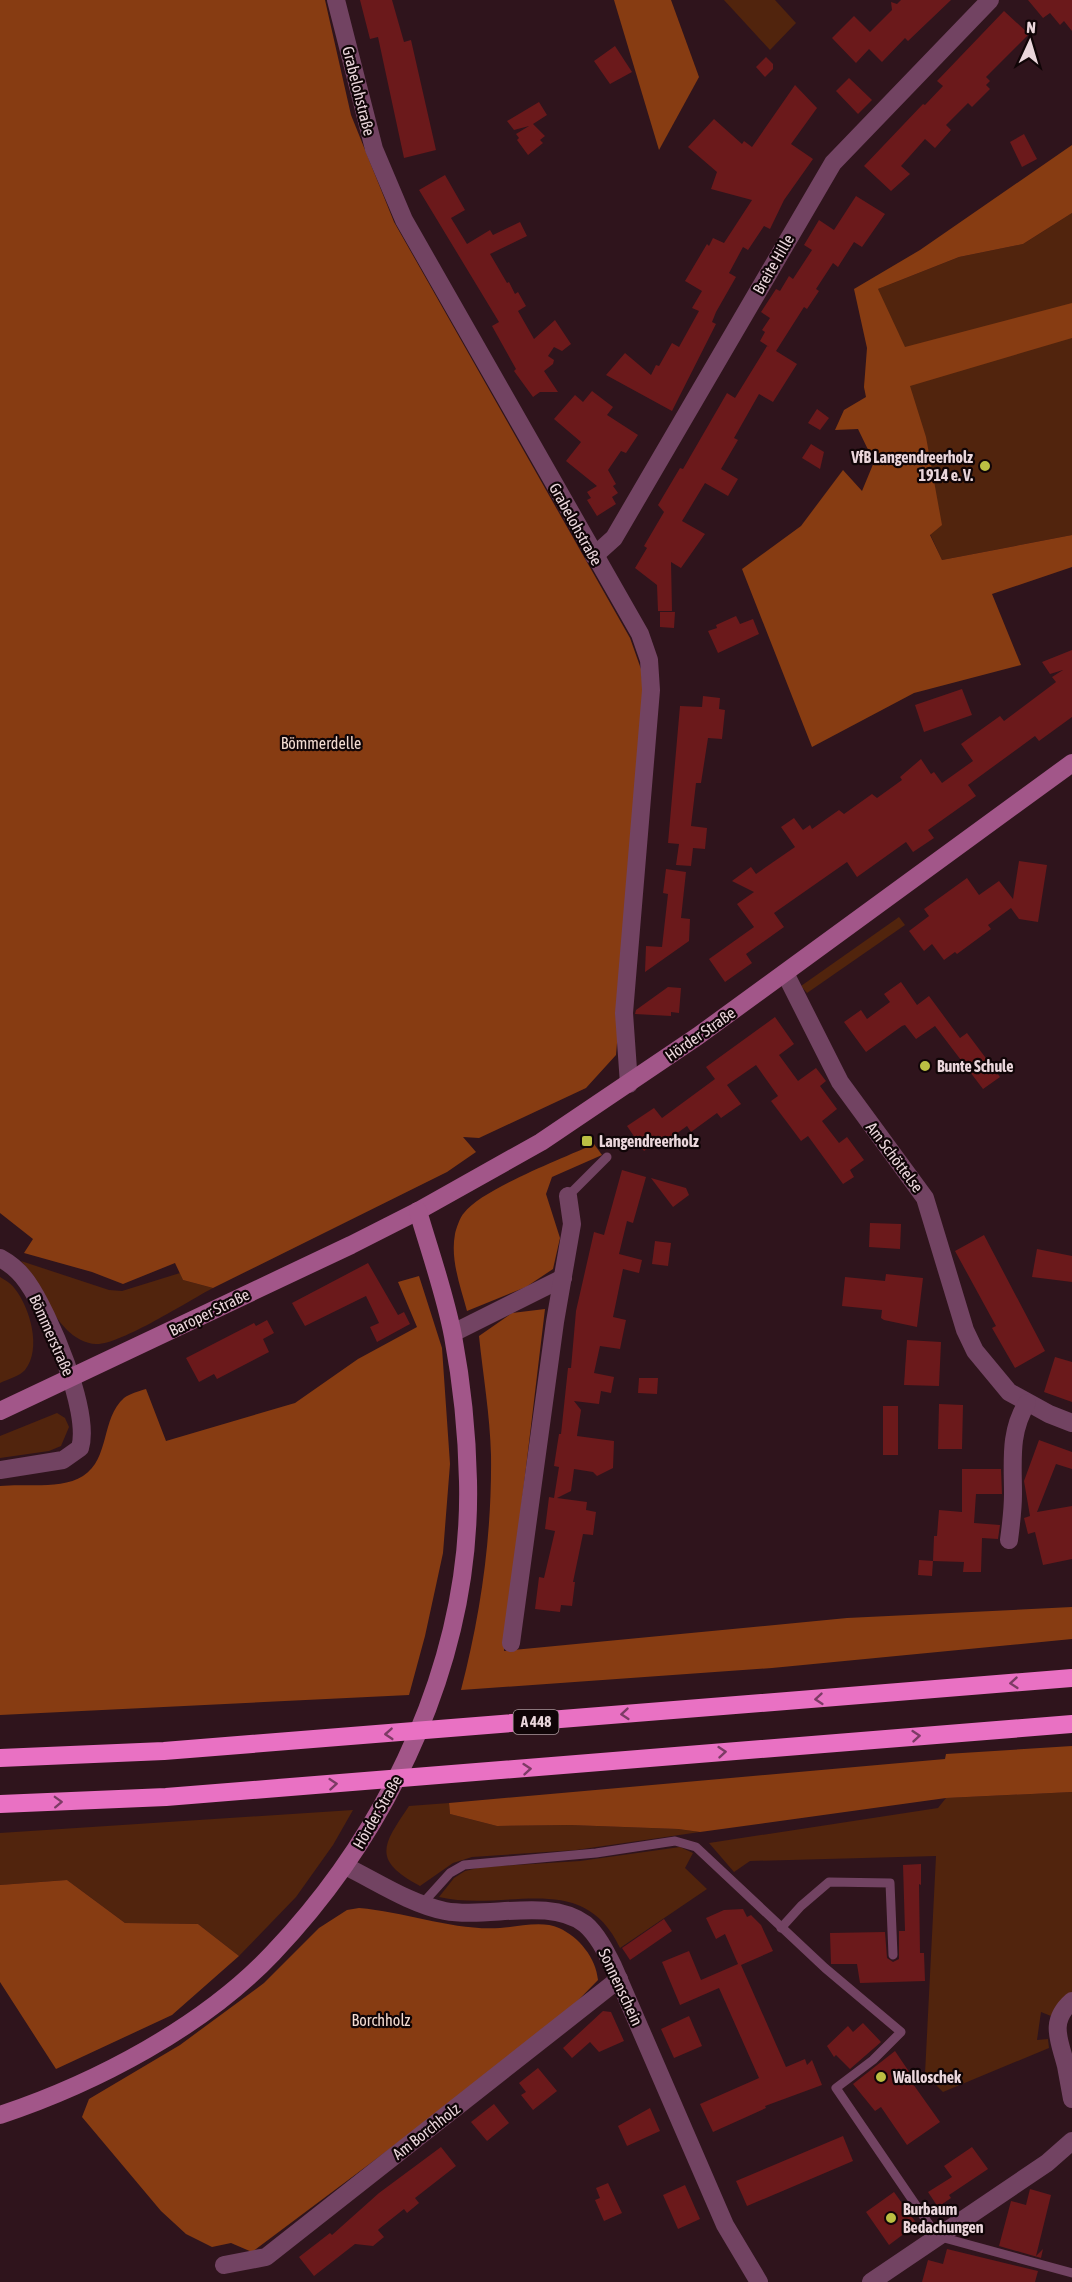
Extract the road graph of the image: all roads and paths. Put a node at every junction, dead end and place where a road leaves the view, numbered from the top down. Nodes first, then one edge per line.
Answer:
1 (336, 0) edge
2 (990, 0) edge
3 (594, 556) junction
4 (1072, 763) edge
5 (785, 973) junction
6 (629, 1084) junction
7 (607, 1157) dead end
8 (568, 1196) joint
9 (418, 1211) junction
10 (0, 1258) edge
11 (563, 1278) junction
12 (453, 1333) junction
13 (72, 1379) junction
14 (1027, 1403) junction
15 (0, 1411) edge
16 (1072, 1423) edge
17 (0, 1470) edge
18 (1010, 1540) dead end
19 (511, 1643) dead end
20 (1072, 1678) edge
21 (1072, 1724) edge
22 (0, 1758) edge
23 (0, 1804) edge
24 (349, 1859) junction
25 (422, 1904) junction
26 (781, 1928) junction
27 (893, 1955) dead end
28 (619, 1979) junction
29 (1072, 2001) edge
30 (1072, 2099) edge
31 (0, 2115) edge
32 (1072, 2141) edge
33 (937, 2236) junction
34 (224, 2265) dead end
35 (1072, 2273) edge
36 (759, 2282) edge
37 (871, 2282) edge

1 - 3 street, Grabelohstraße
2 - 3 street, Breite Hille
3 - 6 street, Grabelohstraße
4 - 5 main road, Hörder Straße
5 - 6 main road, Hörder Straße
5 - 14 street, Am Schöttelse
6 - 9 main road, Hörder Straße
7 - 8 lane
8 - 11 street
9 - 12 main road, Hörder Straße
9 - 13 main road, Baroper Straße
10 - 13 street, Bömmerstraße
11 - 12 street
11 - 19 street
12 - 24 main road, Hörder Straße
13 - 15 main road, Baroper Straße
13 - 17 street, Bömmerstraße
14 - 16 street, Am Schöttelse
14 - 18 street
20 -> 22 highway, A 448
23 -> 21 highway
24 - 25 street, Sonnenschein
24 - 31 main road, Hörder Straße
25 - 26 lane
25 - 28 street, Sonnenschein
26 - 27 lane
26 - 33 lane
28 - 34 street, Am Borchholz
28 - 36 street, Sonnenschein
29 - 30 street
32 - 33 street
33 - 35 lane
33 - 37 street

